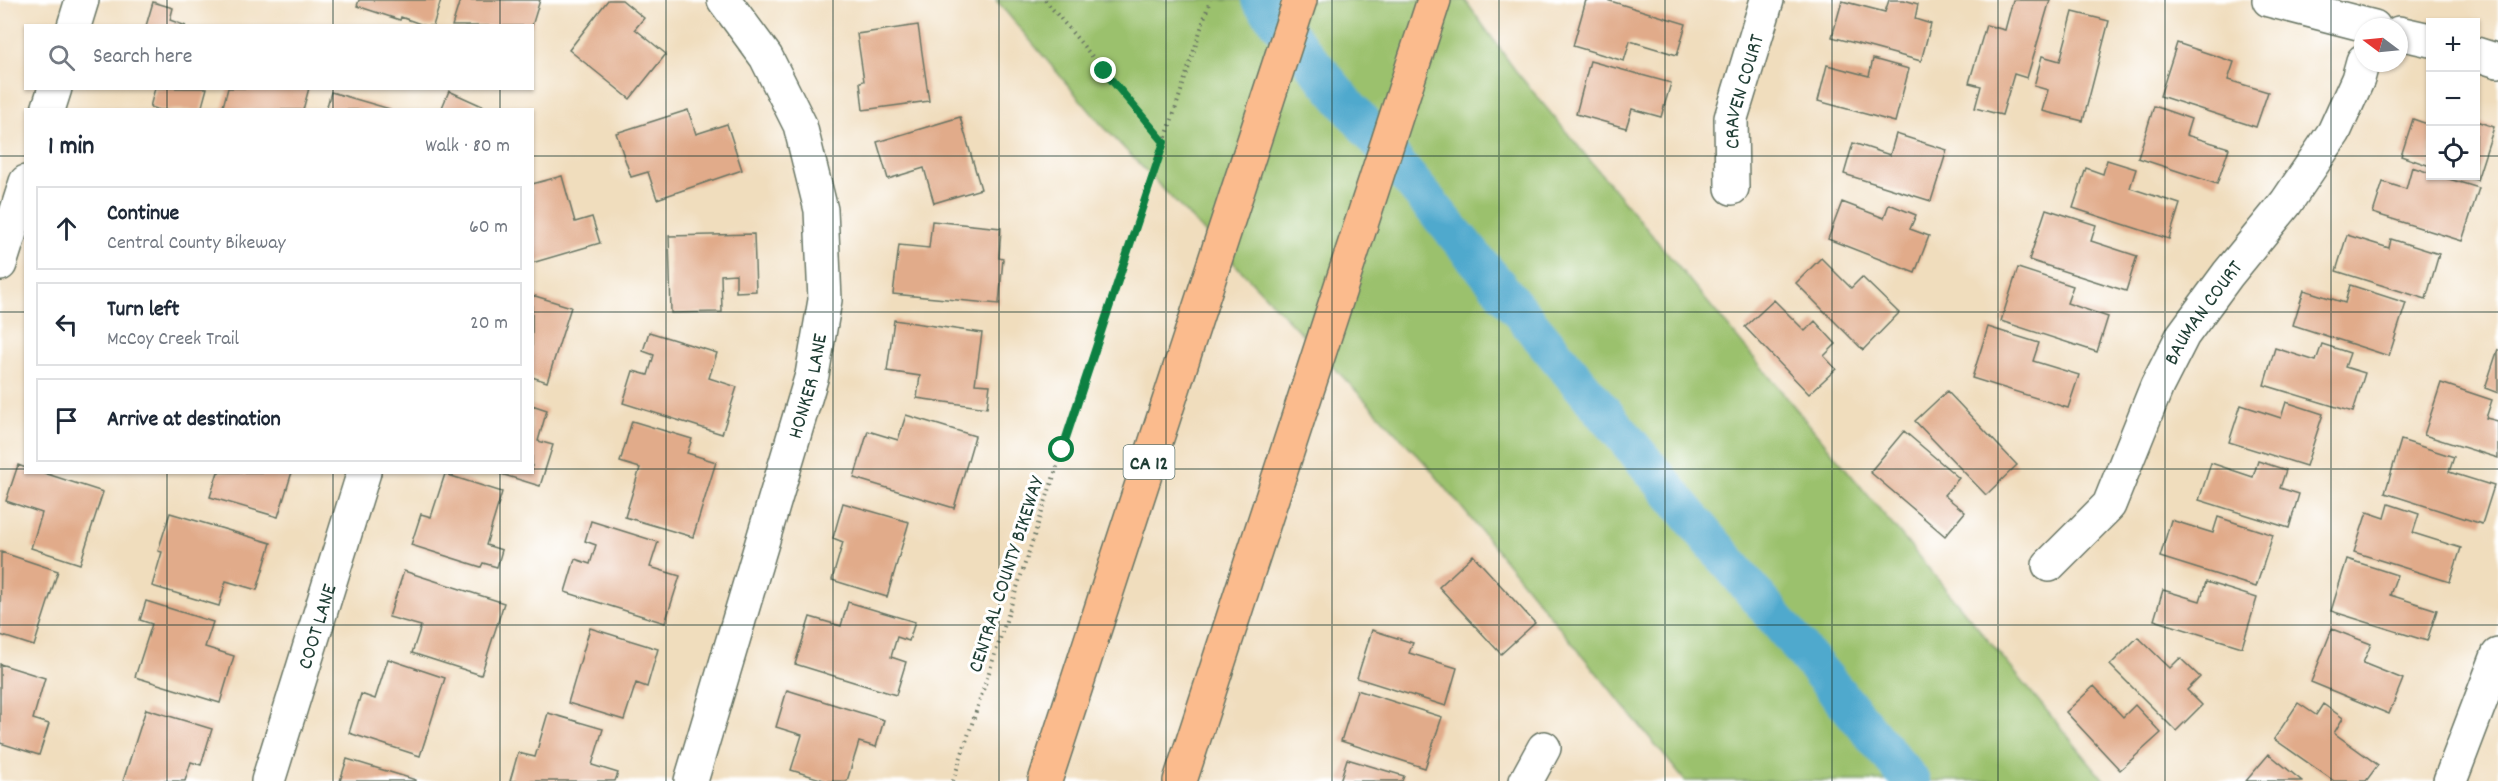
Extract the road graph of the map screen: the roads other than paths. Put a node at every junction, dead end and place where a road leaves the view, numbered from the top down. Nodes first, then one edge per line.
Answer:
1 (82, 0) edge
2 (724, 0) edge
3 (1300, 0) edge
4 (1434, 0) edge
5 (1767, 0) edge
6 (2269, 0) edge
7 (2354, 22) edge
8 (75, 24) edge
9 (2408, 35) edge
10 (2426, 39) edge
11 (2480, 56) edge
12 (2498, 61) edge
13 (2360, 72) edge
14 (53, 90) edge
15 (49, 108) edge
16 (1732, 188) dead end
17 (24, 189) edge
18 (0, 264) edge
19 (363, 474) edge
20 (2049, 565) dead end
21 (2498, 655) edge
22 (1544, 748) dead end
23 (268, 781) edge
24 (692, 781) edge
25 (1045, 781) edge
26 (1180, 781) edge
27 (1526, 781) edge
28 (2450, 781) edge

1 - 8 street
2 - 24 street, HONKER LANE
3 - 25 highway, CA 12
4 - 26 highway
5 - 16 street, CRAVEN COURT
6 - 7 street
9 - 10 street
11 - 12 street
13 - 20 street, BAUMAN COURT
14 - 15 street
17 - 18 street
19 - 23 street, COOT LANE
21 - 28 street
22 - 27 street

